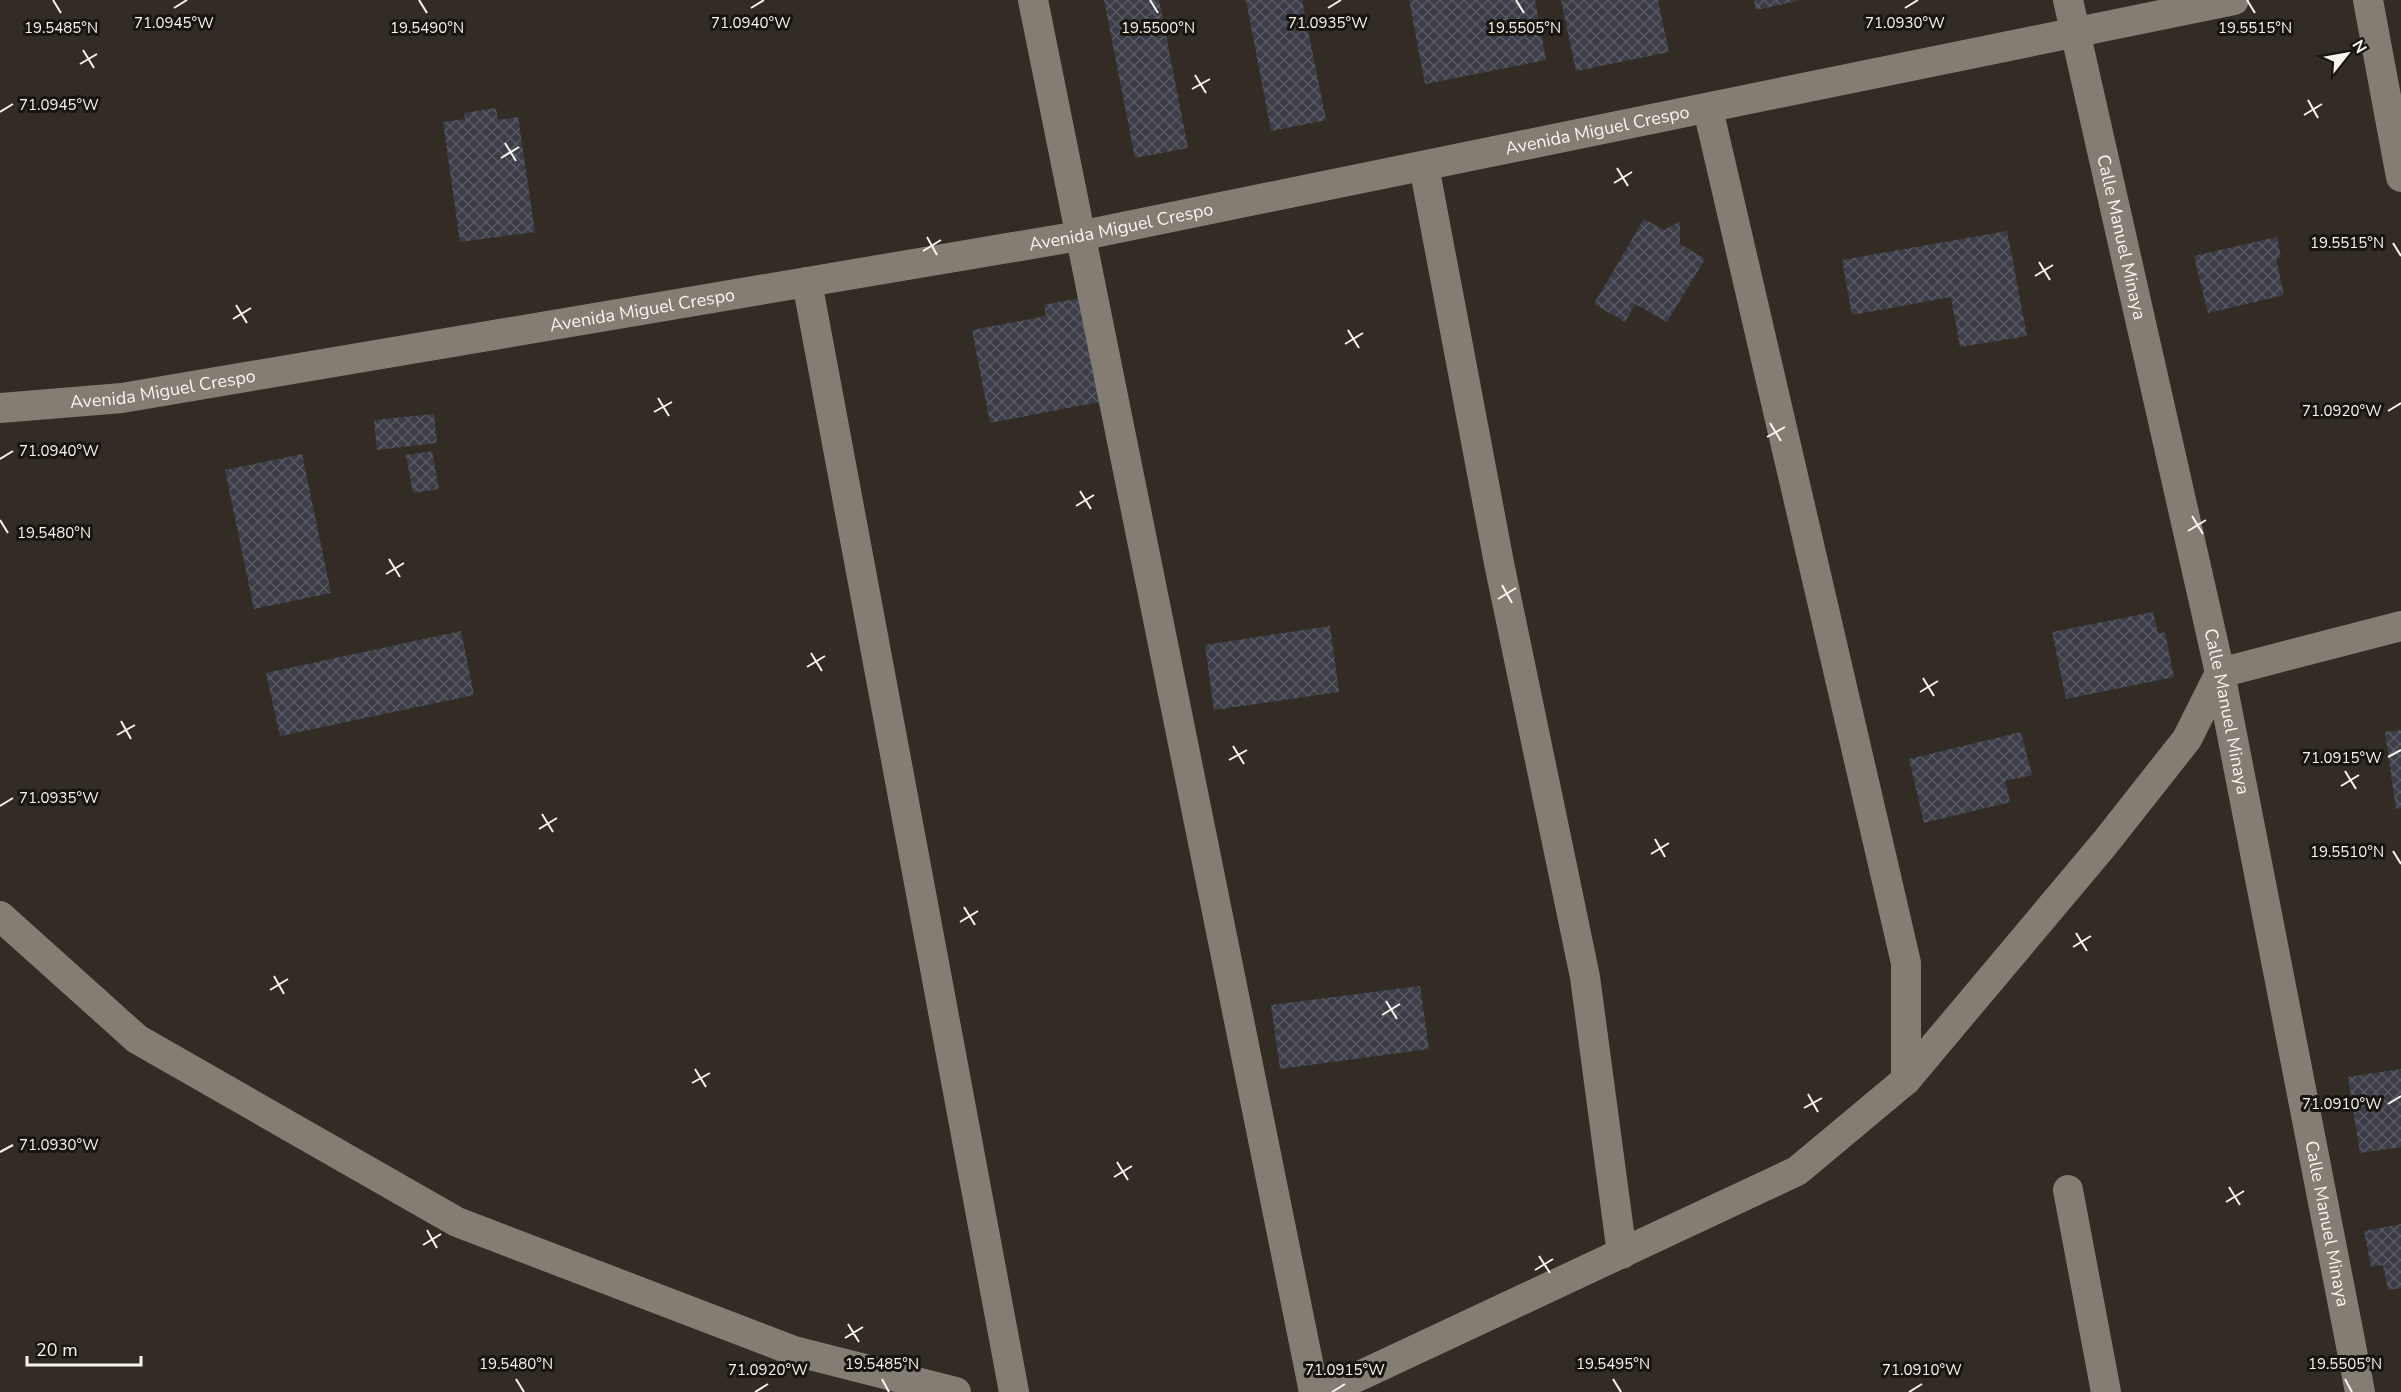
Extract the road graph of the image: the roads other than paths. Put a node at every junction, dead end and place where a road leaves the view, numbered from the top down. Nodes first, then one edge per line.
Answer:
1 (1033, 0) edge
2 (2068, 0) edge
3 (2234, 0) edge
4 (2368, 0) edge
5 (2076, 34) junction
6 (1708, 109) junction
7 (1424, 166) junction
8 (2401, 177) edge
9 (1079, 236) junction
10 (807, 282) junction
11 (0, 408) edge
12 (2401, 626) edge
13 (2220, 673) junction
14 (0, 916) edge
15 (1906, 1080) junction
16 (2068, 1190) dead end
17 (1622, 1254) junction
18 (956, 1392) edge
19 (1014, 1392) edge
20 (1314, 1392) edge
21 (1325, 1392) edge
22 (2106, 1392) edge
23 (2360, 1392) edge

1 - 9 street
2 - 5 street, Calle Manuel Minaya
3 - 5 street, Avenida Miguel Crespo
4 - 8 street
5 - 6 street, Avenida Miguel Crespo
5 - 13 street, Calle Manuel Minaya
6 - 7 street, Avenida Miguel Crespo
6 - 15 street
7 - 9 street, Avenida Miguel Crespo
7 - 17 street
9 - 10 street, Avenida Miguel Crespo
9 - 20 street
10 - 11 street, Avenida Miguel Crespo
10 - 19 street
12 - 13 street
13 - 15 street
13 - 23 street, Calle Manuel Minaya
14 - 18 street
15 - 17 street
16 - 22 street
17 - 21 street

